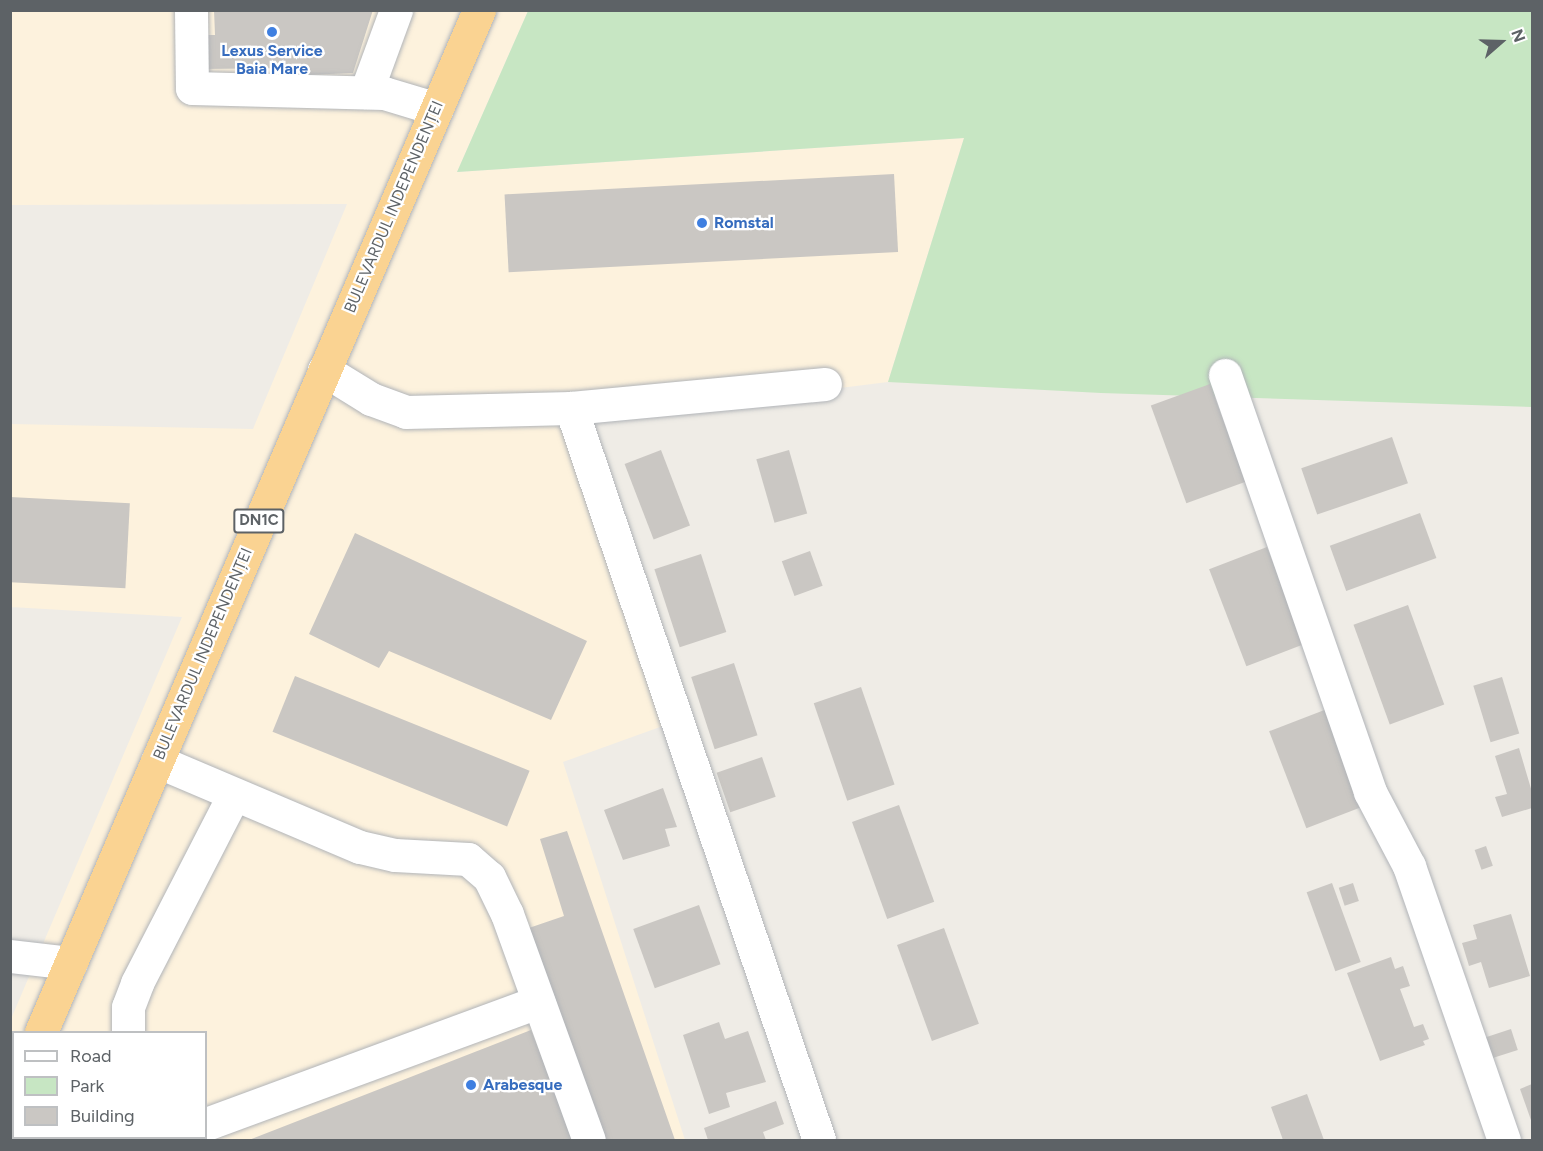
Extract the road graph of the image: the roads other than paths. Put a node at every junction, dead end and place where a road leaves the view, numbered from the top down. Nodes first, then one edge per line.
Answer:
1 (190, 10) edge
2 (396, 10) edge
3 (479, 10) edge
4 (366, 92) junction
5 (437, 109) junction
6 (324, 370) junction
7 (1225, 375) dead end
8 (825, 384) dead end
9 (571, 408) junction
10 (157, 761) junction
11 (234, 794) junction
12 (10, 956) edge
13 (71, 963) junction
14 (538, 1002) junction
15 (41, 1031) edge
16 (128, 1031) edge
17 (207, 1124) edge
18 (589, 1140) edge
19 (819, 1140) edge
20 (1504, 1140) edge

1 - 4 street
2 - 4 street
3 - 5 highway, BULEVARDUL INDEPENDENȚEI / DN1C
4 - 5 street
5 - 6 highway, BULEVARDUL INDEPENDENȚEI / DN1C
6 - 9 street
6 - 10 highway, BULEVARDUL INDEPENDENȚEI / DN1C
7 - 20 street
8 - 9 street
9 - 19 street
10 - 11 street
10 - 13 highway, BULEVARDUL INDEPENDENȚEI / DN1C
11 - 14 street
11 - 16 street
12 - 13 street
13 - 15 highway, BULEVARDUL INDEPENDENȚEI / DN1C
14 - 17 street
14 - 18 street

